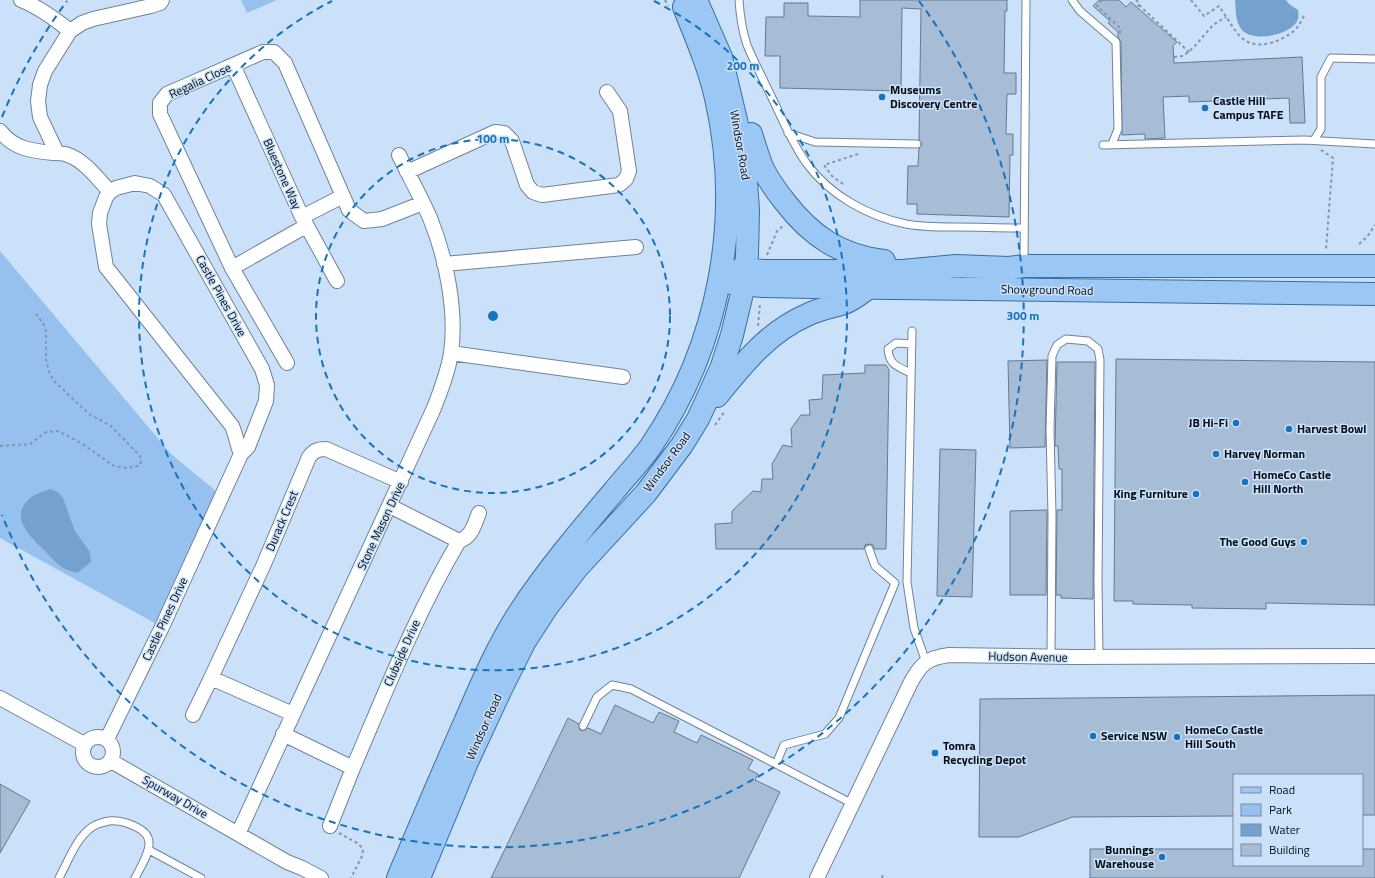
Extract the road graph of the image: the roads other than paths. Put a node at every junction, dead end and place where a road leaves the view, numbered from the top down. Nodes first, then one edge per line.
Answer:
1 (21, 0) edge
2 (162, 0) edge
3 (696, 0) edge
4 (739, 0) edge
5 (1026, 0) edge
6 (1072, 0) edge
7 (675, 3) edge
8 (70, 31) junction
9 (721, 56) junction
10 (1375, 59) edge
11 (233, 65) junction
12 (607, 92) dead end
13 (0, 131) edge
14 (788, 133) junction
15 (1314, 140) junction
16 (917, 144) dead end
17 (1112, 144) junction
18 (1375, 144) edge
19 (1103, 145) dead end
20 (57, 153) junction
21 (399, 155) dead end
22 (407, 172) junction
23 (110, 192) junction
24 (343, 196) junction
25 (423, 203) junction
26 (304, 221) junction
27 (1024, 228) junction
28 (636, 247) dead end
29 (1367, 247) edge
30 (444, 264) junction
31 (1348, 265) junction
32 (956, 266) junction
33 (1024, 266) junction
34 (1375, 266) edge
35 (232, 268) junction
36 (721, 275) junction
37 (745, 277) junction
38 (337, 281) dead end
39 (869, 288) junction
40 (1375, 294) edge
41 (912, 332) dead end
42 (912, 344) junction
43 (451, 353) junction
44 (287, 363) dead end
45 (911, 373) junction
46 (623, 377) dead end
47 (706, 423) junction
48 (241, 454) junction
49 (401, 482) junction
50 (390, 506) junction
51 (478, 513) dead end
52 (459, 541) junction
53 (869, 549) dead end
54 (1375, 656) edge
55 (1051, 657) junction
56 (1099, 657) junction
57 (926, 662) junction
58 (211, 678) junction
59 (0, 698) edge
60 (292, 714) junction
61 (193, 715) dead end
62 (583, 726) dead end
63 (283, 734) junction
64 (107, 739) junction
65 (84, 744) junction
66 (111, 761) junction
67 (776, 764) junction
68 (353, 768) junction
69 (853, 804) junction
70 (330, 826) road end
71 (238, 834) junction
72 (149, 850) junction
73 (287, 862) junction
74 (59, 878) edge
75 (135, 878) edge
76 (201, 878) edge
77 (305, 878) edge
78 (321, 878) edge
79 (398, 878) edge
80 (419, 878) edge
81 (817, 878) edge

1 - 8 street
2 - 8 street
3 - 9 main road, Windsor Road
4 - 14 lane
5 - 27 lane
6 - 17 lane
7 - 36 main road, Windsor Road
8 - 20 street
9 - 32 main road
9 - 37 main road, Windsor Road
10 - 15 lane
11 - 24 street, Regalia Close
11 - 26 street, Bluestone Way
11 - 35 street, Regalia Close
12 - 22 street
13 - 20 street
14 - 16 lane
14 - 27 lane
15 - 17 lane
15 - 18 lane
17 - 19 lane
20 - 23 street
21 - 22 street, Stone Mason Drive
22 - 25 street, Stone Mason Drive
23 - 48 street
23 - 48 street, Castle Pines Drive
24 - 25 street, Regalia Close
24 - 26 street
25 - 30 street, Stone Mason Drive
26 - 35 street
26 - 38 street, Bluestone Way
27 - 33 lane
28 - 30 street
29 - 31 main road
30 - 43 street, Stone Mason Drive
31 - 33 main road, Showground Road
31 - 34 main road, Showground Road
32 - 33 main road, Showground Road
32 - 37 main road, Showground Road
35 - 44 street, Regalia Close
36 - 37 main road, Showground Road
36 - 79 main road, Windsor Road
37 - 39 main road, Showground Road
37 - 47 main road, Windsor Road
39 - 40 main road, Showground Road
39 - 47 main road
41 - 42 lane
42 - 45 lane
42 - 45 lane
43 - 46 street
43 - 49 street, Stone Mason Drive
45 - 57 lane
47 - 80 main road, Windsor Road
48 - 64 street, Castle Pines Drive
49 - 50 street, Stone Mason Drive
49 - 58 street, Durack Crest
50 - 52 street
50 - 60 street, Stone Mason Drive
51 - 52 street, Clubside Drive
52 - 68 street, Clubside Drive
53 - 67 lane
54 - 56 street, Hudson Avenue
55 - 56 street, Hudson Avenue
55 - 56 lane
55 - 57 street, Hudson Avenue
57 - 69 street
58 - 60 street
58 - 61 street, Durack Crest
59 - 65 street
60 - 63 street, Stone Mason Drive
62 - 67 lane
63 - 68 street
63 - 71 street, Stone Mason Drive
64 - 65 street
64 - 66 street
65 - 66 street
66 - 71 street, Spurway Drive
67 - 69 lane
68 - 70 street, Clubside Drive
69 - 81 street
71 - 73 street
72 - 74 lane
72 - 75 lane
72 - 76 lane
73 - 77 street
73 - 78 street

